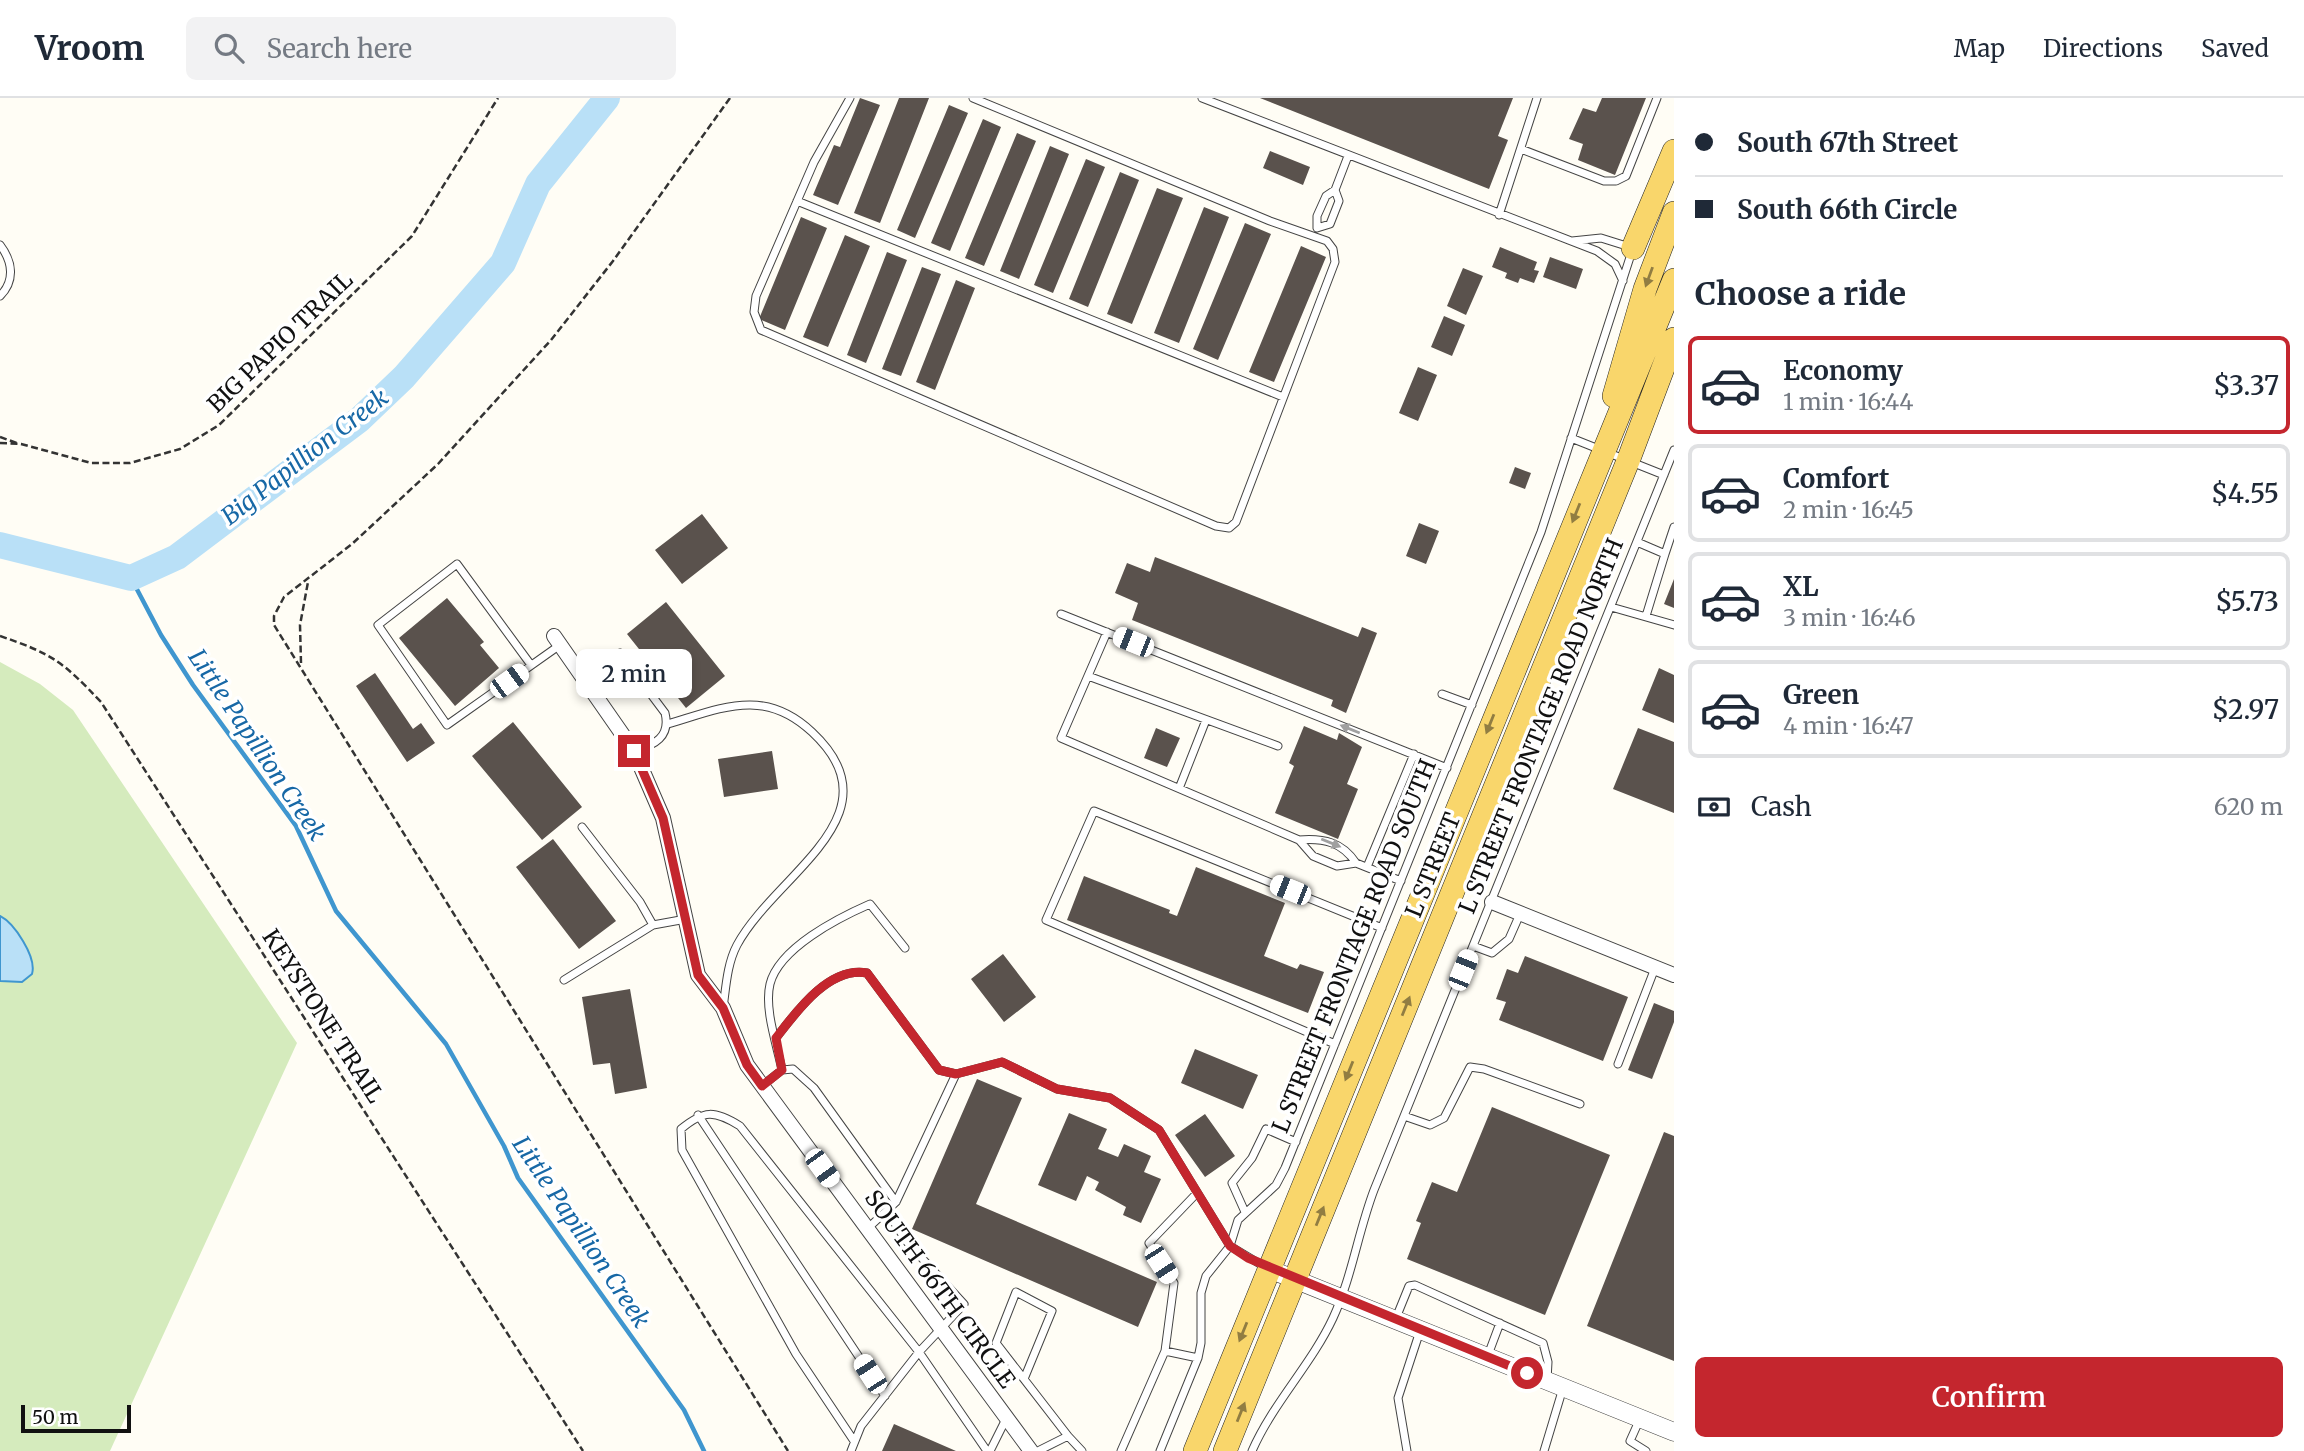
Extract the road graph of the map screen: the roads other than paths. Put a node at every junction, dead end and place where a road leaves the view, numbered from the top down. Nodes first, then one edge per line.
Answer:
1 (850, 98) edge
2 (973, 98) edge
3 (1202, 98) edge
4 (1537, 98) edge
5 (1657, 98) edge
6 (1521, 149) junction
7 (1674, 151) edge
8 (1349, 156) junction
9 (1335, 190) junction
10 (797, 201) junction
11 (1674, 213) edge
12 (1499, 215) junction
13 (1317, 228) junction
14 (1313, 237) junction
15 (1572, 241) junction
16 (0, 245) edge
17 (1633, 248) junction
18 (1674, 280) edge
19 (1623, 281) junction
20 (0, 296) edge
21 (1674, 339) edge
22 (1674, 378) edge
23 (1283, 397) junction
24 (1571, 438) junction
25 (1602, 450) junction
26 (1674, 450) edge
27 (1628, 461) junction
28 (1664, 475) junction
29 (1674, 527) edge
30 (1637, 542) junction
31 (1665, 554) junction
32 (1611, 607) junction
33 (1060, 614) dead end
34 (1646, 616) junction
35 (1674, 625) edge
36 (1107, 632) junction
37 (558, 640) joint
38 (620, 653) dead end
39 (531, 665) junction
40 (1088, 676) junction
41 (1442, 694) dead end
42 (1472, 705) junction
43 (1206, 720) junction
44 (668, 724) junction
45 (1278, 746) dead end
46 (634, 751) junction
47 (1414, 754) junction
48 (1447, 768) junction
49 (1180, 786) junction
50 (582, 827) dead end
51 (1299, 840) junction
52 (1356, 863) junction
53 (1367, 867) junction
54 (1401, 881) junction
55 (1492, 902) junction
56 (1520, 914) junction
57 (687, 919) junction
58 (653, 925) junction
59 (1382, 928) junction
60 (1473, 946) junction
61 (905, 948) dead end
62 (1655, 968) junction
63 (1674, 975) edge
64 (564, 980) dead end
65 (723, 1008) junction
66 (776, 1038) junction
67 (1335, 1044) junction
68 (1618, 1064) dead end
69 (782, 1070) junction
70 (956, 1074) junction
71 (762, 1086) junction
72 (1580, 1104) dead end
73 (698, 1115) junction
74 (1404, 1116) junction
75 (1296, 1142) junction
76 (1197, 1192) junction
77 (896, 1202) junction
78 (887, 1211) junction
79 (1245, 1212) junction
80 (867, 1229) junction
81 (1230, 1246) junction
82 (1269, 1269) junction
83 (1294, 1280) junction
84 (1341, 1299) junction
85 (1398, 1313) junction
86 (1500, 1323) junction
87 (940, 1328) junction
88 (1420, 1331) junction
89 (1165, 1351) junction
90 (919, 1352) junction
91 (1488, 1357) junction
92 (1198, 1358) junction
93 (1024, 1379) junction
94 (1555, 1384) junction
95 (884, 1396) junction
96 (1006, 1418) junction
97 (1640, 1418) junction
98 (1674, 1432) edge
99 (1068, 1436) junction
100 (854, 1441) junction
101 (850, 1451) edge
102 (989, 1451) edge
103 (1031, 1451) edge
104 (1038, 1451) edge
105 (1082, 1451) edge
106 (1121, 1451) edge
107 (1160, 1451) edge
108 (1195, 1451) edge
109 (1225, 1451) edge
110 (1252, 1451) edge
111 (1407, 1451) edge
112 (1544, 1451) edge
113 (1646, 1451) edge

1 - 10 lane
2 - 14 lane
3 - 8 lane
4 - 6 lane
5 - 6 lane
6 - 12 lane
7 - 17 main road
8 - 9 lane
8 - 12 lane
9 - 13 lane
9 - 13 lane
10 - 23 lane
10 - 23 lane
11 -> 25 main road
12 - 15 lane
13 - 14 lane
14 - 23 lane
15 - 17 lane
15 - 19 lane
16 - 20 lane
17 - 19 lane, L STREET FRONTAGE ROAD SOUTH
18 - 25 main road, L STREET
19 - 24 lane, L STREET FRONTAGE ROAD SOUTH
21 - 27 main road, L STREET
22 - 27 main road
24 - 25 lane
24 - 42 lane, L STREET FRONTAGE ROAD SOUTH
25 - 27 lane
25 -> 82 main road, L STREET
26 - 28 lane, L STREET FRONTAGE ROAD NORTH
27 - 28 lane
83 -> 27 main road, L STREET
28 - 30 lane, L STREET FRONTAGE ROAD NORTH
29 - 31 lane
30 - 31 lane
30 - 32 lane, L STREET FRONTAGE ROAD NORTH
31 - 34 lane
32 - 34 lane
32 - 55 lane, L STREET FRONTAGE ROAD NORTH
33 - 36 lane
34 - 35 lane
36 - 40 lane
47 -> 36 lane
37 - 39 lane
37 - 46 street, SOUTH 66TH CIRCLE
38 - 44 lane
39 - 39 lane
40 - 43 lane
40 - 49 lane
41 - 42 lane
42 - 48 lane, L STREET FRONTAGE ROAD SOUTH
43 - 45 lane
43 - 49 lane
44 - 46 lane
44 - 65 lane
46 - 57 street, SOUTH 66TH CIRCLE
47 - 48 lane
47 - 53 lane
48 - 54 lane, L STREET FRONTAGE ROAD SOUTH
49 - 51 lane
50 - 58 lane
51 - 52 lane
51 -> 52 lane
52 - 53 lane
53 - 54 lane
54 - 59 lane, L STREET FRONTAGE ROAD SOUTH
55 - 56 street
55 - 60 lane, L STREET FRONTAGE ROAD NORTH
56 - 60 lane
56 - 62 street
57 - 58 lane
57 - 65 street, SOUTH 66TH CIRCLE
58 - 64 lane
59 - 67 lane, L STREET FRONTAGE ROAD SOUTH
59 - 67 lane
60 - 74 lane, L STREET FRONTAGE ROAD NORTH
61 - 66 lane
62 - 63 street
62 - 68 lane
65 - 71 street, SOUTH 66TH CIRCLE
66 - 69 lane
66 - 70 lane
67 - 75 lane, L STREET FRONTAGE ROAD SOUTH
69 - 71 lane
69 - 77 lane
70 - 76 lane
70 - 77 lane
71 - 80 street, SOUTH 66TH CIRCLE
72 - 74 lane
73 - 90 lane
73 - 95 lane
73 - 100 lane
74 - 84 lane, L STREET FRONTAGE ROAD NORTH
75 - 79 lane, L STREET FRONTAGE ROAD SOUTH
75 - 79 lane
76 - 81 lane
76 - 89 lane
77 - 78 lane
78 - 80 lane
78 - 87 lane
79 - 81 lane, L STREET FRONTAGE ROAD SOUTH
80 - 87 street, SOUTH 66TH CIRCLE
81 - 82 lane
81 - 92 lane, L STREET FRONTAGE ROAD SOUTH
82 - 83 street
82 -> 108 main road, L STREET
83 - 84 street
109 -> 83 main road, L STREET
84 - 85 street
84 - 110 lane, L STREET FRONTAGE ROAD NORTH
85 - 86 lane
85 - 88 street
86 - 91 lane
86 - 94 lane
87 - 90 lane
87 - 96 street, SOUTH 66TH CIRCLE
88 - 91 street
88 - 111 lane
89 - 92 lane
89 - 106 lane
90 - 95 lane
90 - 102 lane
91 - 94 street
92 - 107 lane, L STREET FRONTAGE ROAD SOUTH
93 - 93 lane
93 - 99 lane
94 - 97 street
94 - 112 lane
95 - 100 lane
96 - 102 lane
96 - 103 street, SOUTH 66TH CIRCLE
97 - 98 street
97 - 113 lane
99 - 104 lane
99 - 105 lane
100 - 101 lane

